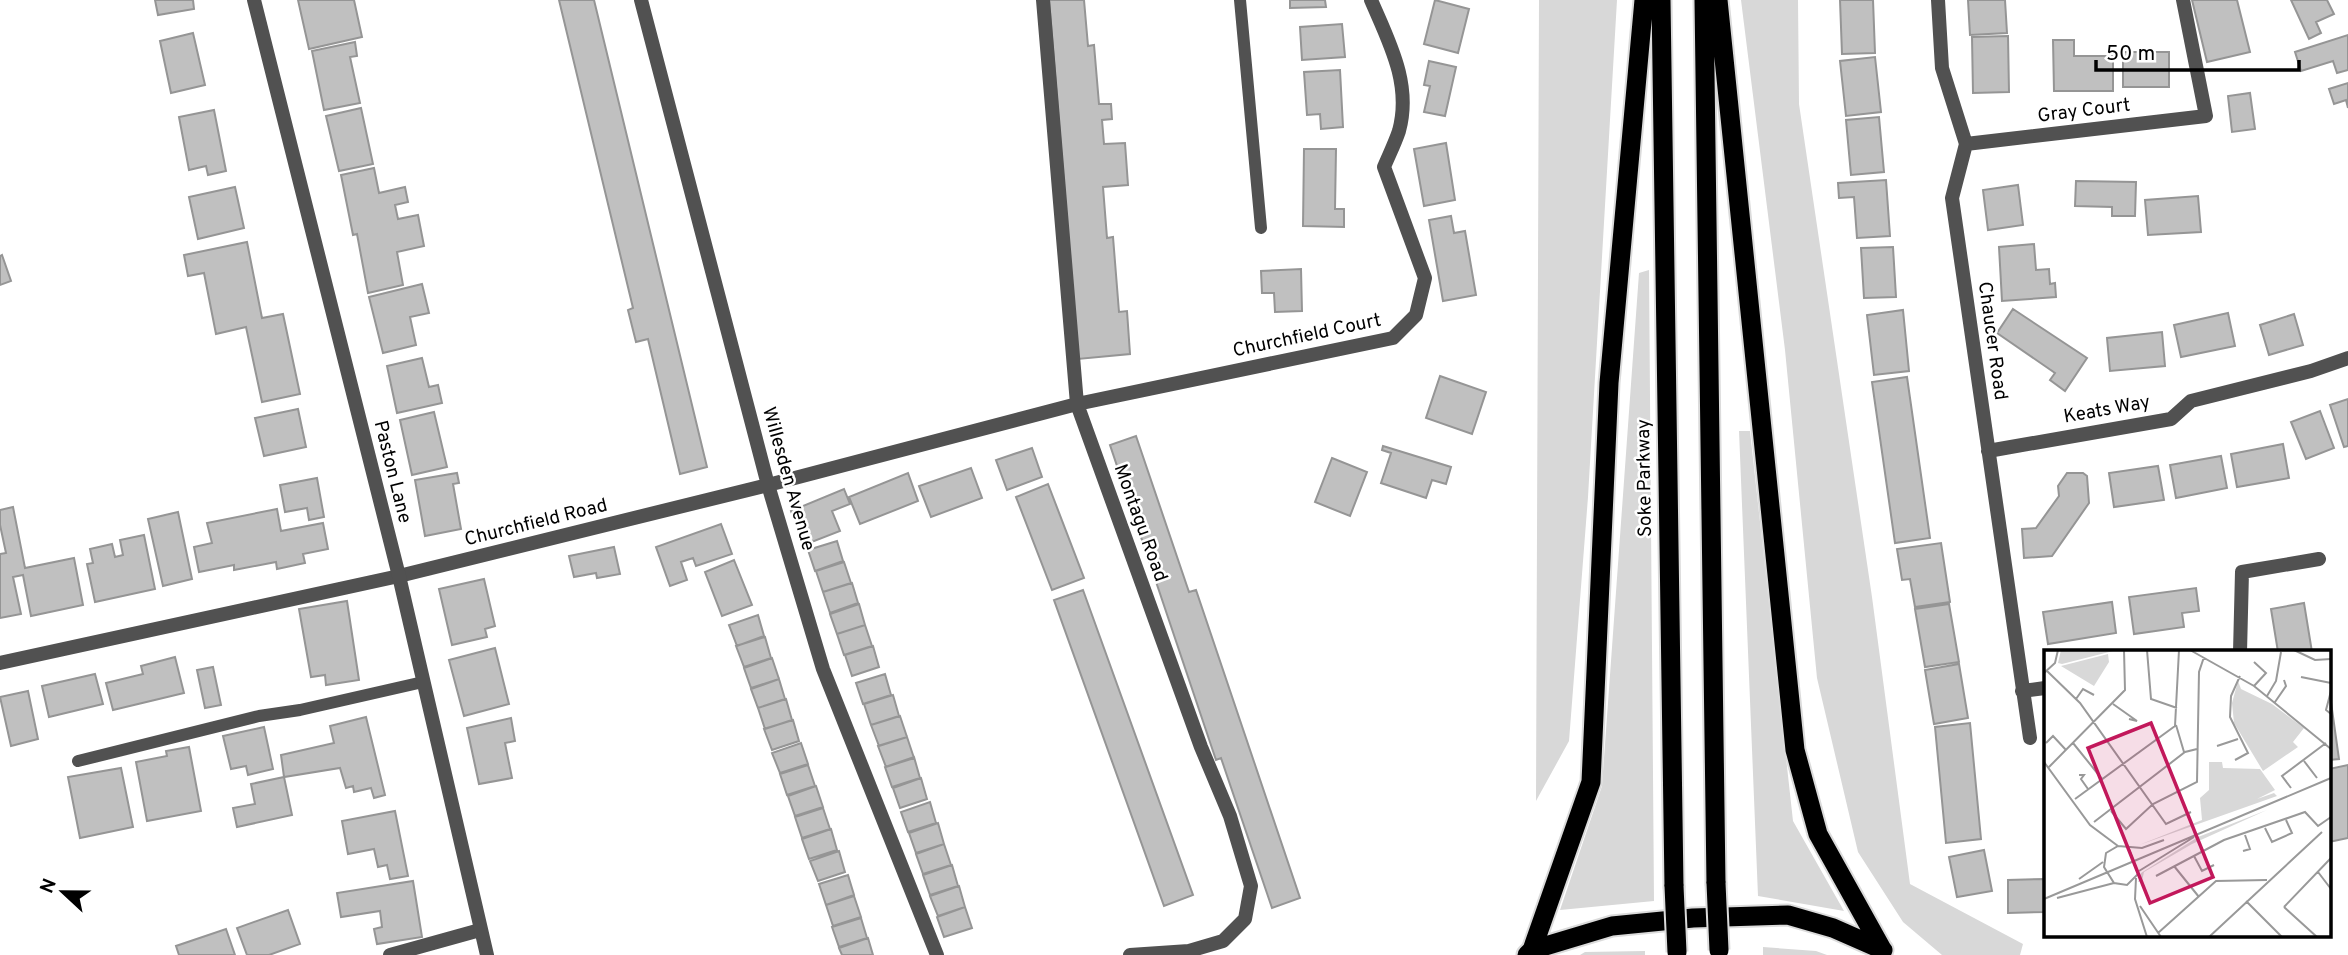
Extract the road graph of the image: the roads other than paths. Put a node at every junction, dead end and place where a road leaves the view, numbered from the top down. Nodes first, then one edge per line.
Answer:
1 (254, 0) edge
2 (641, 0) edge
3 (1043, 0) edge
4 (1240, 0) edge
5 (1371, 0) edge
6 (1644, 0) edge
7 (1661, 0) edge
8 (1703, 0) edge
9 (1718, 0) edge
10 (1938, 0) edge
11 (2183, 0) edge
12 (1966, 144) junction
13 (1261, 228) dead end
14 (2348, 358) edge
15 (1077, 404) junction
16 (1988, 451) junction
17 (768, 485) junction
18 (2319, 559) dead end
19 (398, 576) junction
20 (2240, 650) edge
21 (0, 663) edge
22 (423, 682) junction
23 (2044, 688) edge
24 (2022, 691) junction
25 (2029, 738) dead end
26 (78, 761) dead end
27 (480, 930) junction
28 (1530, 952) edge
29 (1886, 952) edge
30 (1677, 953) edge
31 (1719, 953) edge
32 (390, 955) edge
33 (487, 955) edge
34 (937, 955) edge
35 (1130, 955) edge

1 - 19 street, Paston Lane
2 - 17 street, Willesden Avenue
3 - 15 street, Montagu Road
4 - 13 lane
5 - 15 street, Churchfield Court
6 - 28 highway
7 - 30 highway, Soke Parkway, bridge
8 - 31 highway, bridge
9 - 29 highway
10 - 12 street
11 - 12 street, Gray Court
12 - 16 street, Chaucer Road
14 - 16 street, Keats Way
15 - 17 street, Churchfield Road
15 - 35 street, Montagu Road
16 - 24 street, Chaucer Road
17 - 19 street, Churchfield Road
17 - 34 street, Willesden Avenue
18 - 20 street
19 - 21 street, Churchfield Road
19 - 22 street, Paston Lane
22 - 26 lane
22 - 27 street, Paston Lane
23 - 24 street
24 - 25 street, Chaucer Road
27 - 32 street
27 - 33 street, Paston Lane
28 - 29 highway

